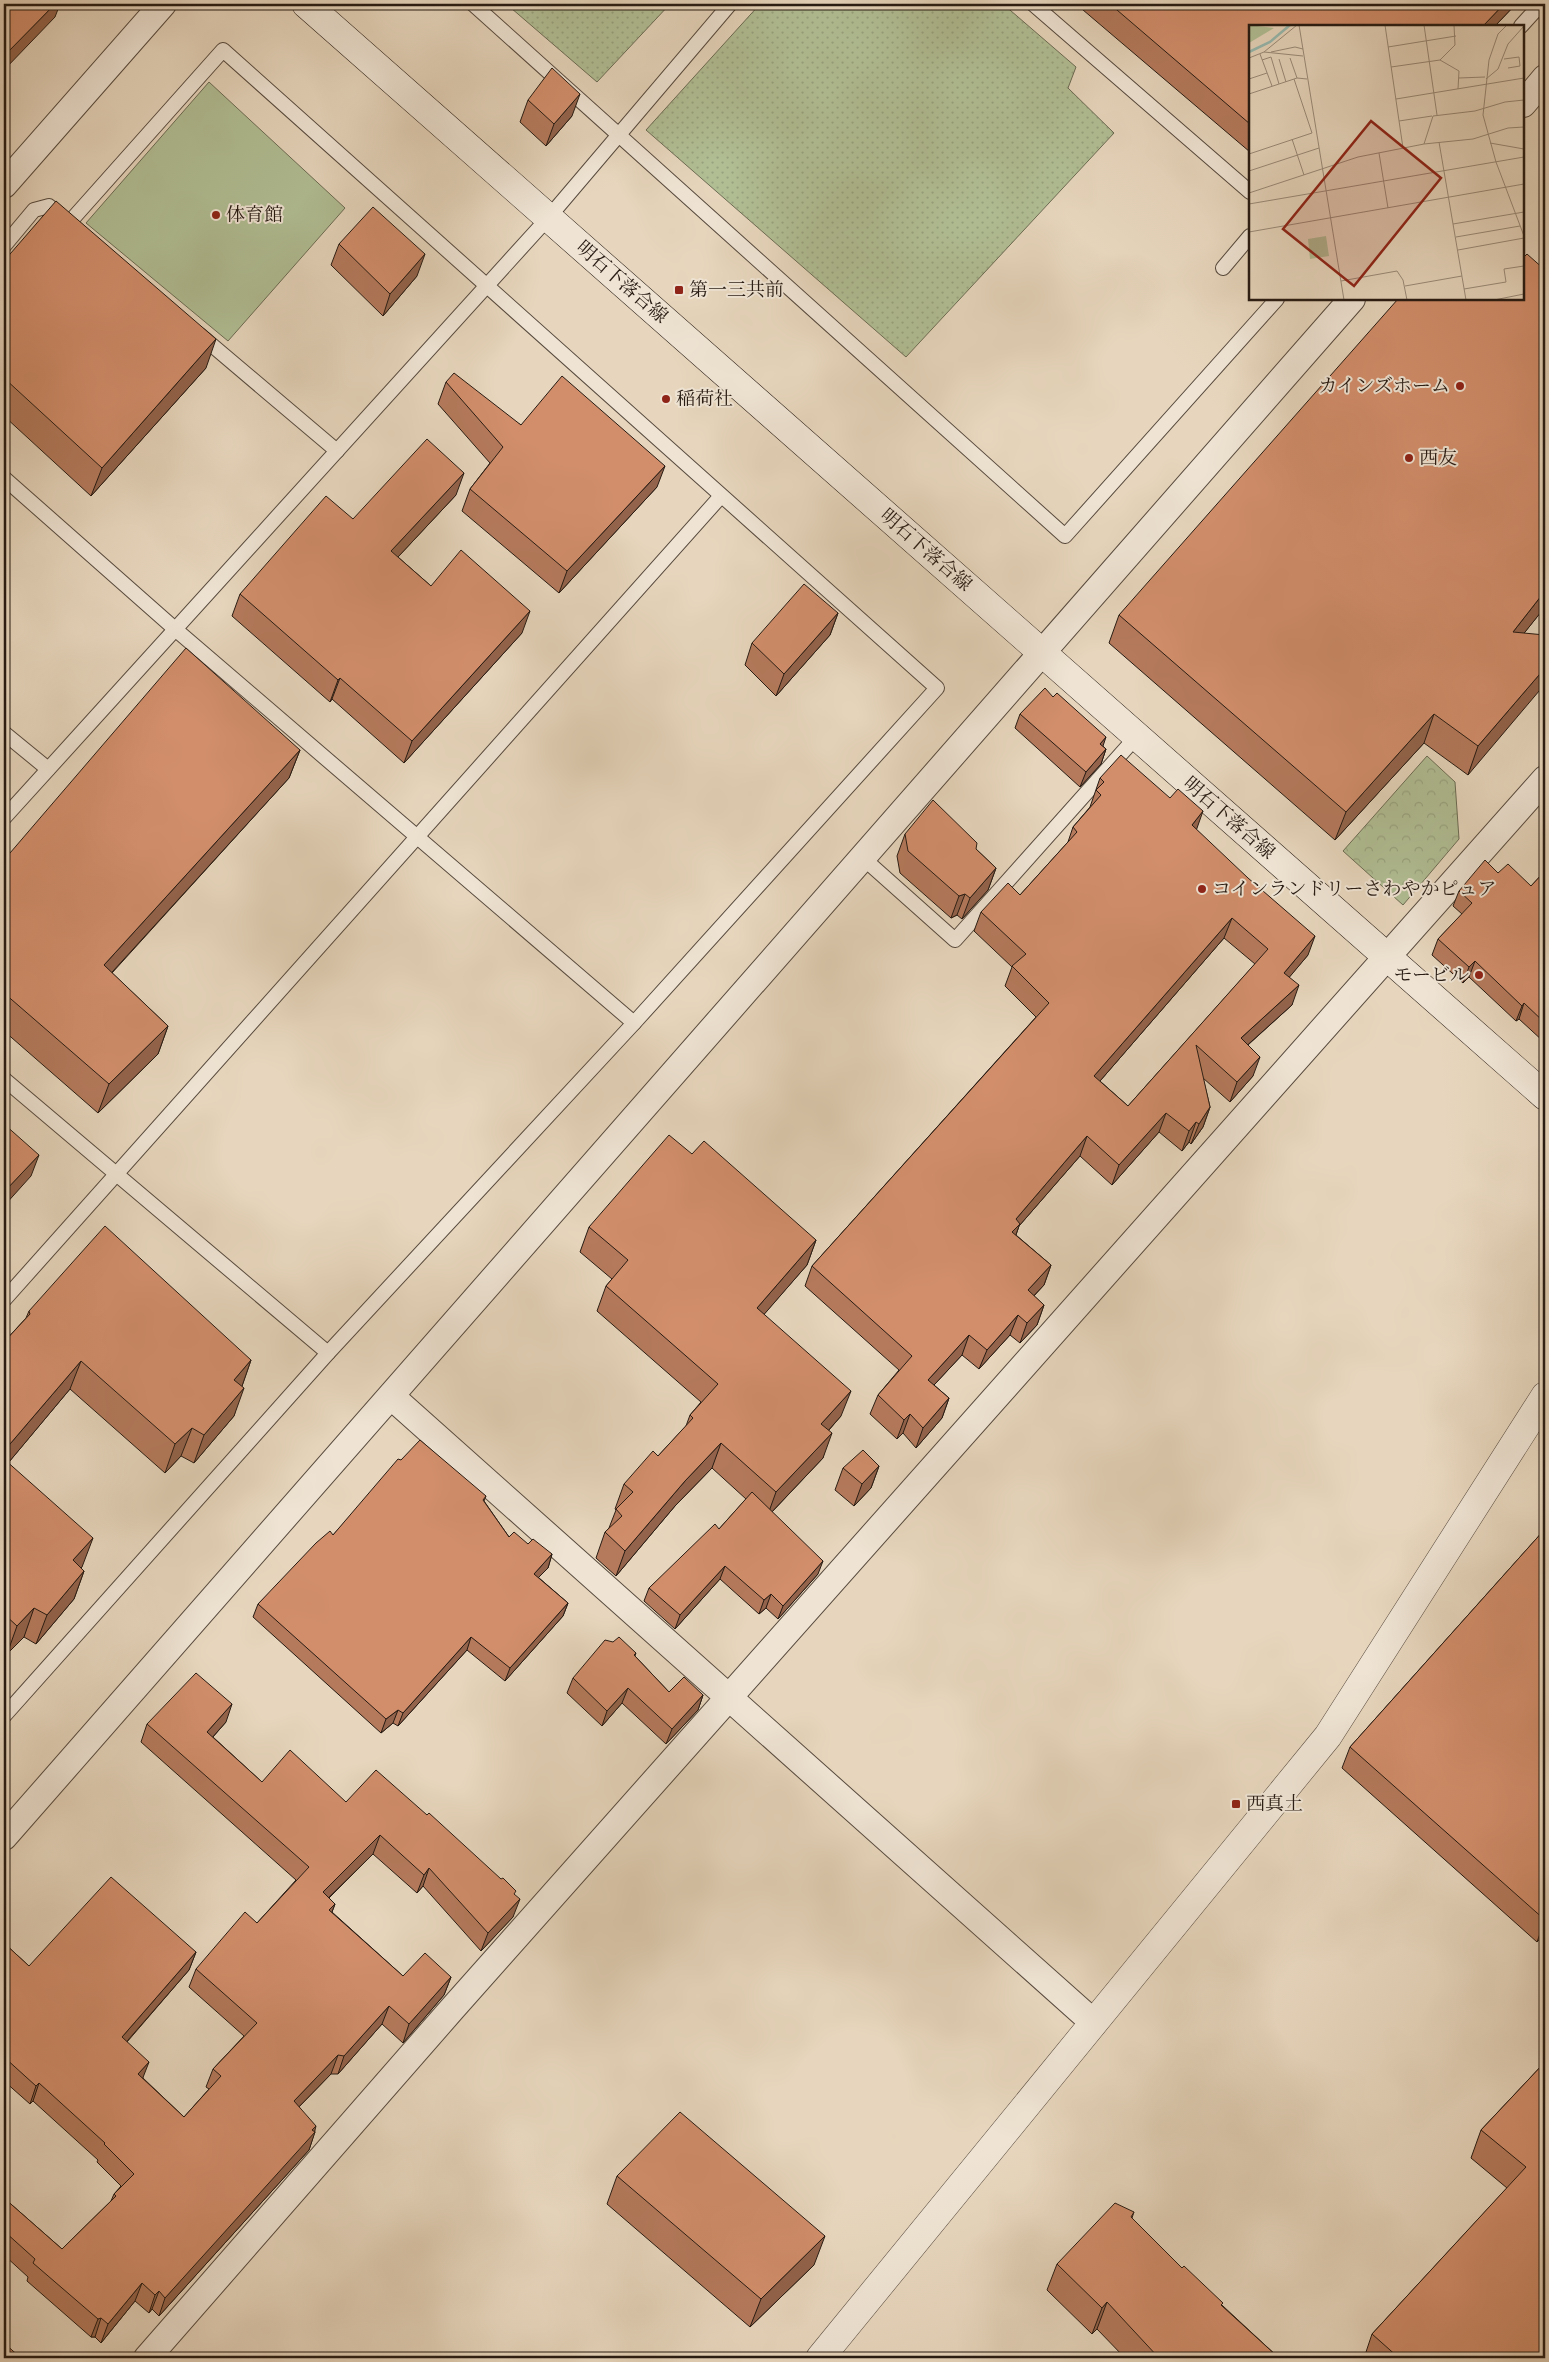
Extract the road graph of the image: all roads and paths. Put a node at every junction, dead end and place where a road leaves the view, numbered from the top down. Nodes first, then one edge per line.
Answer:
1 (163, 4) edge
2 (306, 4) edge
3 (472, 4) edge
4 (730, 4) edge
5 (1033, 4) edge
6 (1541, 4) edge
7 (1522, 25) edge
8 (1545, 78) edge
9 (1524, 103) edge
10 (618, 135) junction
11 (4, 185) edge
12 (1249, 191) edge
13 (549, 218) junction
14 (1249, 237) edge
15 (4, 246) edge
16 (1222, 268) dead end
17 (486, 286) junction
18 (1276, 300) edge
19 (1351, 300) edge
20 (188, 325) edge
21 (337, 451) junction
22 (4, 478) edge
23 (721, 496) junction
24 (175, 629) junction
25 (1043, 653) junction
26 (4, 733) edge
27 (1137, 736) junction
28 (48, 770) junction
29 (1545, 779) edge
30 (4, 818) edge
31 (417, 837) junction
32 (863, 858) junction
33 (1387, 957) junction
34 (634, 1023) junction
35 (4, 1079) edge
36 (1545, 1096) edge
37 (116, 1174) junction
38 (4, 1300) edge
39 (328, 1353) junction
40 (1545, 1396) edge
41 (392, 1397) junction
42 (730, 1699) junction
43 (7, 1706) edge
44 (4, 1837) edge
45 (1094, 2023) junction
46 (826, 2356) edge
47 (147, 2358) edge

1 - 11 street
2 - 13 main road, 明石下落合線
3 - 10 lane
4 - 10 lane
5 - 12 lane
6 - 7 lane
8 - 9 street
10 - 13 lane
10 - 18 lane
13 - 17 lane
13 - 25 main road, 明石下落合線
14 - 16 lane
15 - 17 lane
17 - 21 lane
17 - 23 lane
19 - 25 street
20 - 21 lane
21 - 24 lane
22 - 24 lane
23 - 31 lane
23 - 34 lane
24 - 28 lane
24 - 31 lane
25 - 27 main road, 明石下落合線
25 - 32 street
26 - 28 lane
27 - 32 lane
27 - 33 main road, 明石下落合線
28 - 30 lane
29 - 33 street
31 - 34 lane
31 - 37 lane
32 - 41 street
33 - 36 main road, 明石下落合線
33 - 42 street
34 - 39 lane
35 - 37 lane
37 - 38 lane
37 - 39 lane
39 - 43 lane
40 - 45 main road
41 - 42 street
41 - 44 street
42 - 45 street
42 - 47 street
45 - 46 main road

